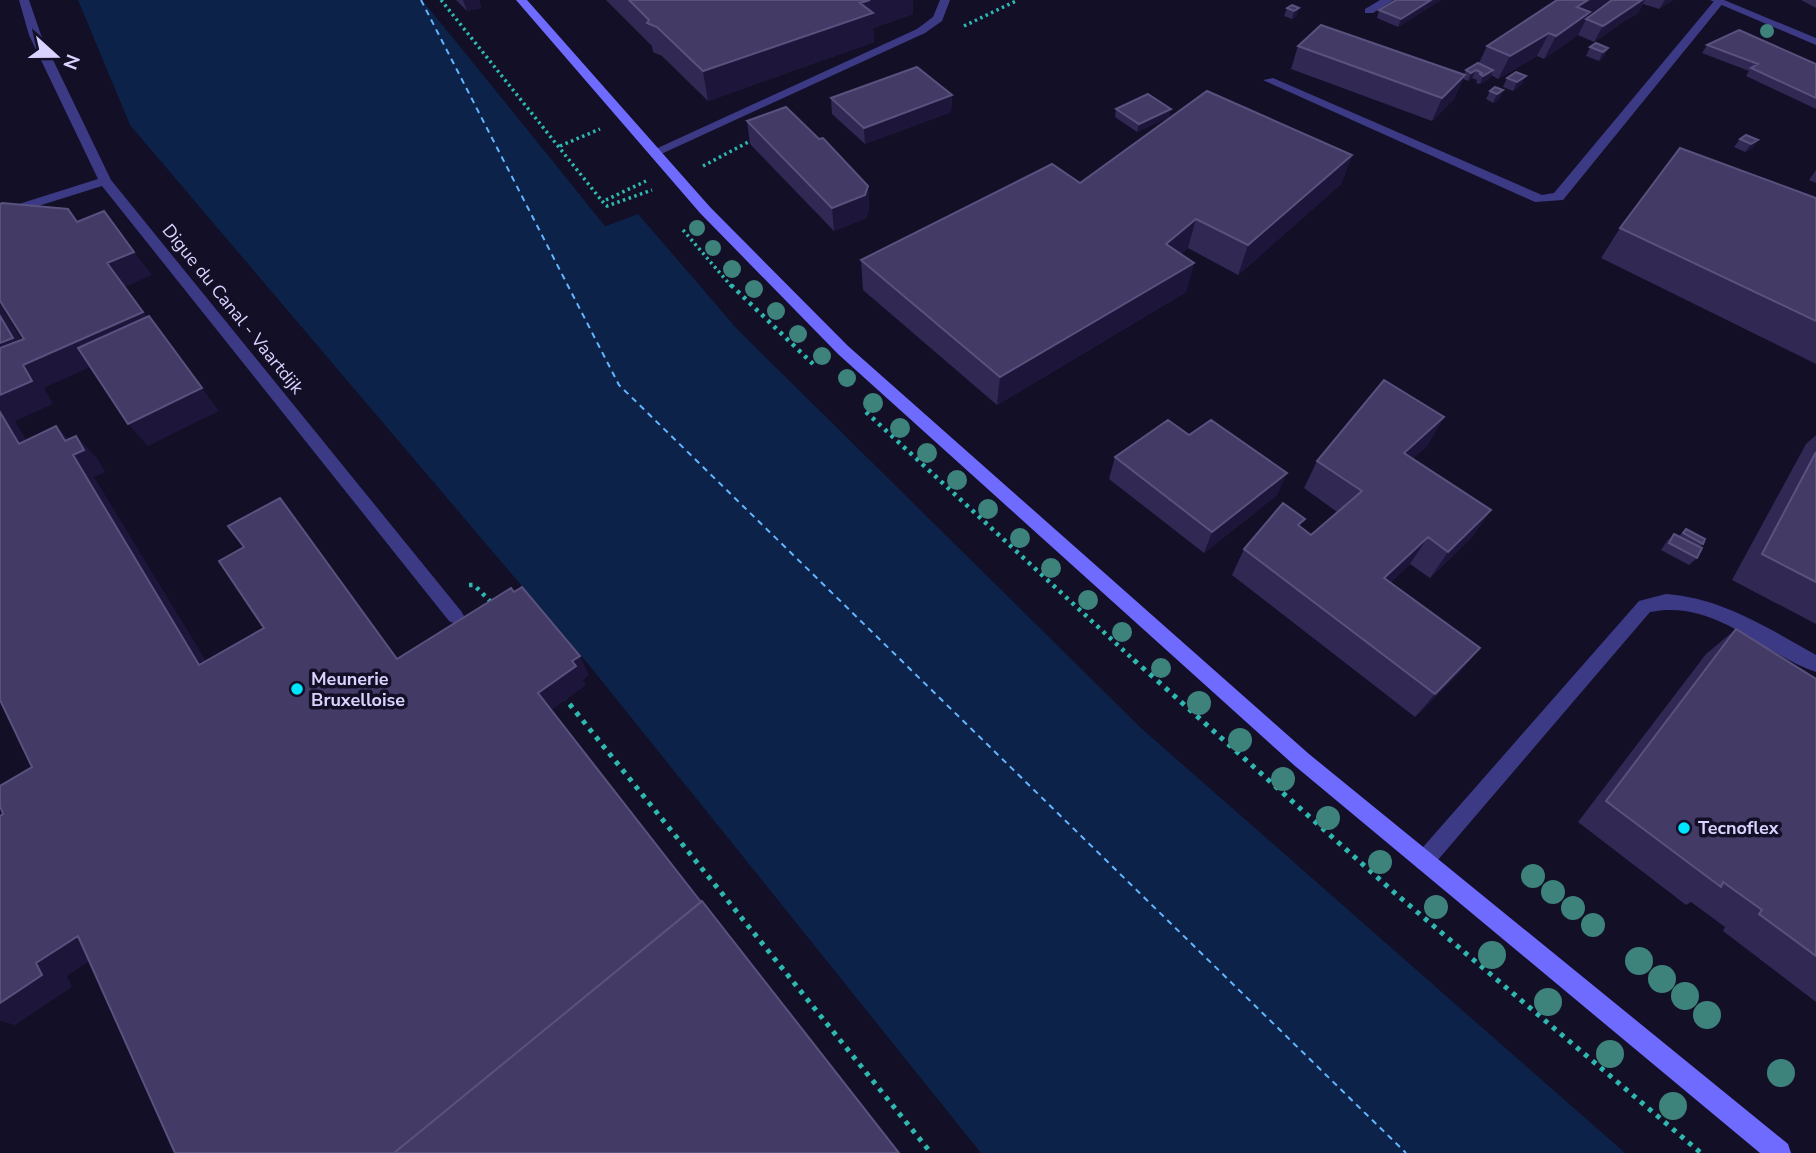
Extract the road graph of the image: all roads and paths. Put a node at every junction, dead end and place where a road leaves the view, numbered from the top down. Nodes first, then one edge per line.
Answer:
1 (23, 0) edge
2 (441, 0) edge
3 (521, 0) edge
4 (945, 0) edge
5 (1388, 0) edge
6 (1717, 1) edge
7 (1369, 11) dead end
8 (1816, 42) edge
9 (1269, 80) dead end
10 (601, 129) dead end
11 (560, 146) junction
12 (655, 152) junction
13 (105, 181) junction
14 (636, 186) dead end
15 (663, 186) dead end
16 (605, 200) junction
17 (0, 214) edge
18 (708, 263) dead end
19 (819, 368) dead end
20 (862, 408) dead end
21 (429, 583) junction
22 (499, 610) edge
23 (455, 616) dead end
24 (1816, 664) edge
25 (559, 689) edge
26 (1424, 861) junction
27 (931, 1153) edge
28 (1701, 1153) edge
29 (1779, 1153) edge

1 - 13 street, Digue du Canal - Vaartdijk
2 - 11 path
3 - 12 main road
4 - 12 street
5 - 7 street
6 - 8 street
6 - 9 street
10 - 11 path
11 - 16 path
12 - 26 main road
13 - 17 street
13 - 21 street, Digue du Canal - Vaartdijk
14 - 16 path
15 - 16 path
18 - 19 path
20 - 28 path
21 - 22 path
21 - 23 street, Digue du Canal - Vaartdijk
24 - 26 street
25 - 27 path
26 - 29 main road

